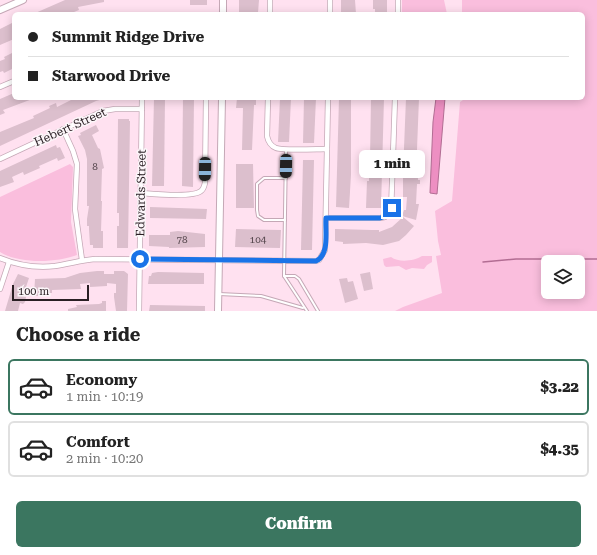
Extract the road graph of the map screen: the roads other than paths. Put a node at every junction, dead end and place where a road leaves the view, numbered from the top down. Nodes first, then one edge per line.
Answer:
1 (23, 0) edge
2 (223, 0) edge
3 (270, 0) edge
4 (330, 0) edge
5 (398, 0) edge
6 (0, 10) edge
7 (223, 12) edge
8 (270, 12) edge
9 (330, 12) edge
10 (398, 12) edge
11 (12, 82) edge
12 (0, 87) edge
13 (142, 100) edge
14 (206, 100) edge
15 (222, 100) edge
16 (268, 100) edge
17 (328, 100) edge
18 (395, 100) edge
19 (142, 109) junction
20 (63, 129) junction
21 (286, 149) junction
22 (327, 150) junction
23 (0, 159) edge
24 (286, 178) junction
25 (141, 194) junction
26 (326, 218) junction
27 (285, 220) junction
28 (0, 258) edge
29 (140, 259) junction
30 (82, 260) junction
31 (219, 260) junction
32 (285, 261) junction
33 (9, 262) junction
34 (284, 276) junction
35 (0, 289) edge
36 (218, 294) junction
37 (304, 308) junction
38 (139, 311) edge
39 (218, 311) edge
40 (306, 311) edge
41 (318, 311) edge

1 - 6 street
2 - 7 street
3 - 8 street
4 - 9 street
5 - 10 street
11 - 12 street
13 - 19 street, Edwards Street
14 - 25 street
15 - 31 street
16 - 21 street
17 - 22 street
18 - 26 street
19 - 20 street, Hebert Street
19 - 25 street, Edwards Street
20 - 23 street, Hebert Street
20 - 30 street
21 - 22 street
21 - 24 lane
22 - 26 street
24 - 27 lane
24 - 27 lane
25 - 29 street, Edwards Street
26 - 32 street
27 - 32 lane
28 - 33 street
29 - 30 street
29 - 31 street
29 - 38 street, Edwards Street
30 - 33 street
31 - 32 street
31 - 36 street
32 - 34 lane
33 - 35 street
34 - 37 lane
34 - 41 lane
36 - 37 lane
36 - 39 street
37 - 40 lane

